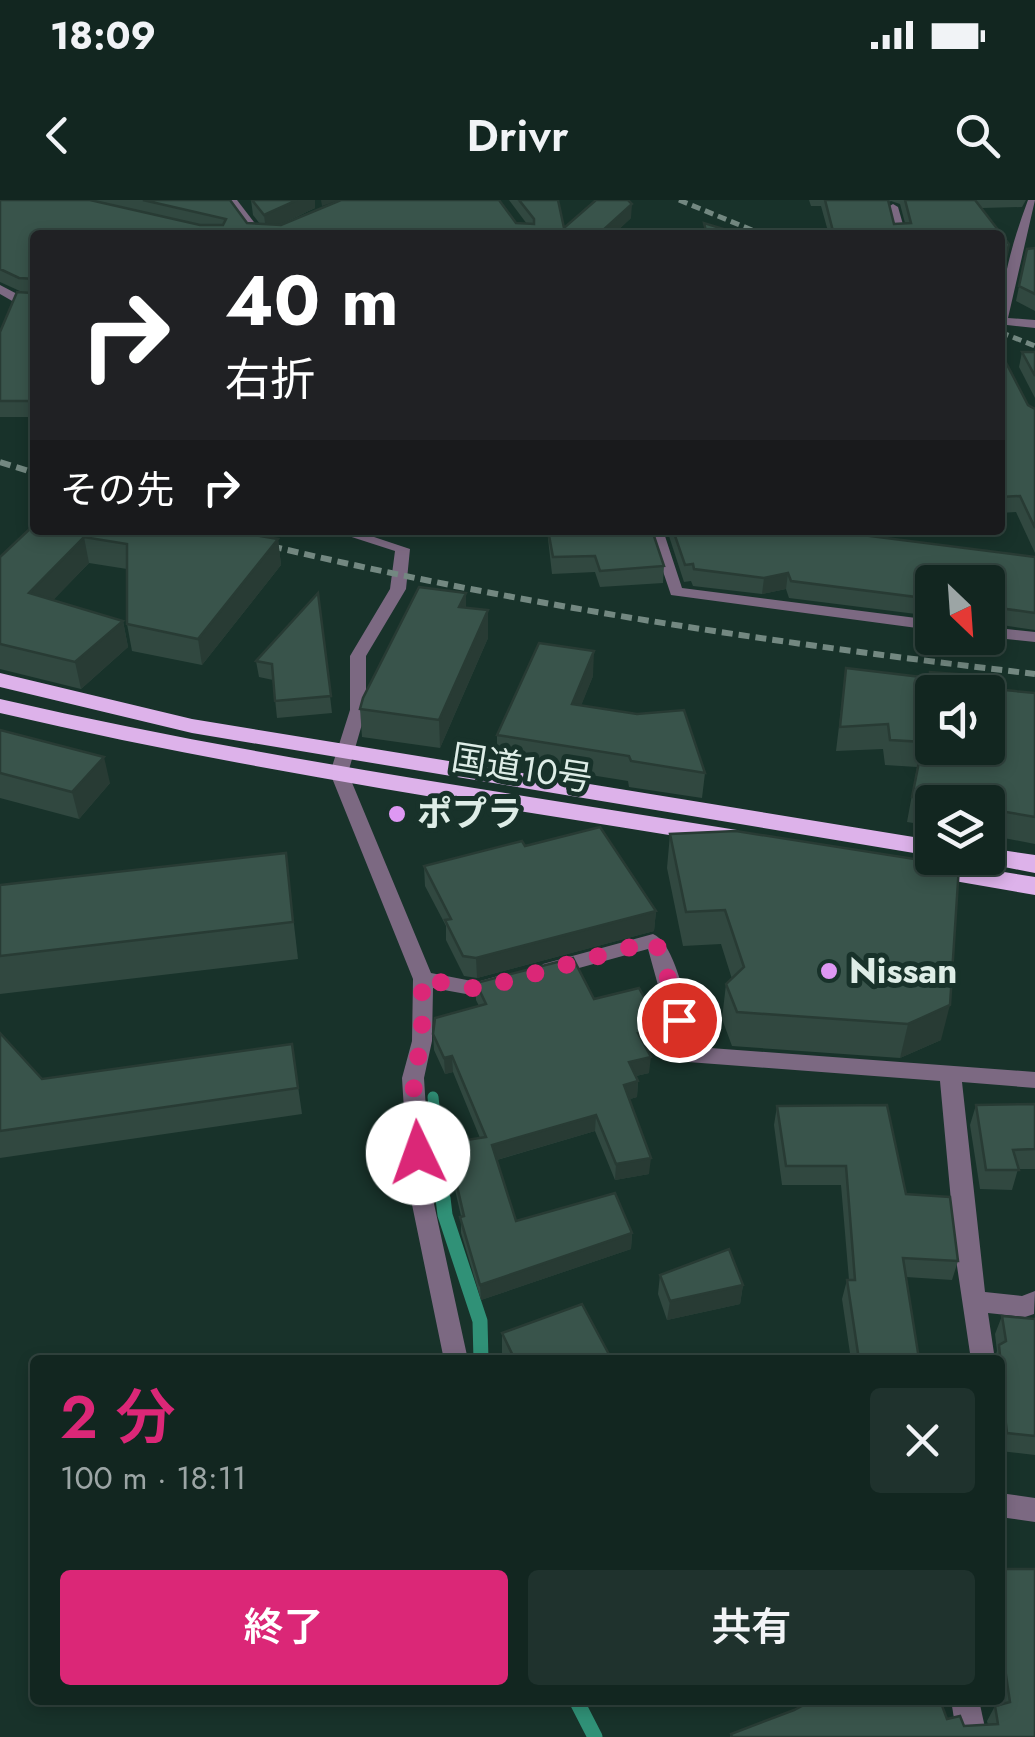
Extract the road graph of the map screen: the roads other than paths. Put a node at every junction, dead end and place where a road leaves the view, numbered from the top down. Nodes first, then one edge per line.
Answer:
1 (231, 200) edge
2 (1033, 200) edge
3 (894, 207) edge
4 (254, 230) edge
5 (899, 230) edge
6 (1035, 232) edge
7 (1020, 235) junction
8 (1007, 266) edge
9 (0, 289) edge
10 (30, 300) edge
11 (1005, 324) edge
12 (1035, 324) edge
13 (354, 535) edge
14 (658, 535) edge
15 (915, 623) edge
16 (1005, 634) edge
17 (1035, 637) edge
18 (0, 680) edge
19 (0, 706) edge
20 (342, 761) junction
21 (915, 845) edge
22 (1005, 859) edge
23 (1035, 864) edge
24 (1035, 886) edge
25 (422, 979) junction
26 (950, 1074) junction
27 (1035, 1080) edge
28 (976, 1301) junction
29 (1035, 1301) edge
30 (455, 1355) edge
31 (982, 1355) edge
32 (1005, 1507) edge
33 (1035, 1510) edge
34 (965, 1705) edge
35 (972, 1737) edge

1 - 4 street
2 - 7 street
3 - 5 street
6 - 7 street
7 - 8 street
9 - 10 street
11 - 12 street
13 - 20 street
14 - 15 street
16 - 17 street
18 - 20 highway, 国道10号
19 - 20 highway, 国道10号
20 - 21 highway, 国道10号
20 - 24 highway, 国道10号
20 - 25 street
22 - 23 highway
25 - 26 street
25 - 30 street
26 - 27 street
26 - 28 street
28 - 29 street
28 - 31 street
32 - 33 street
34 - 35 street

